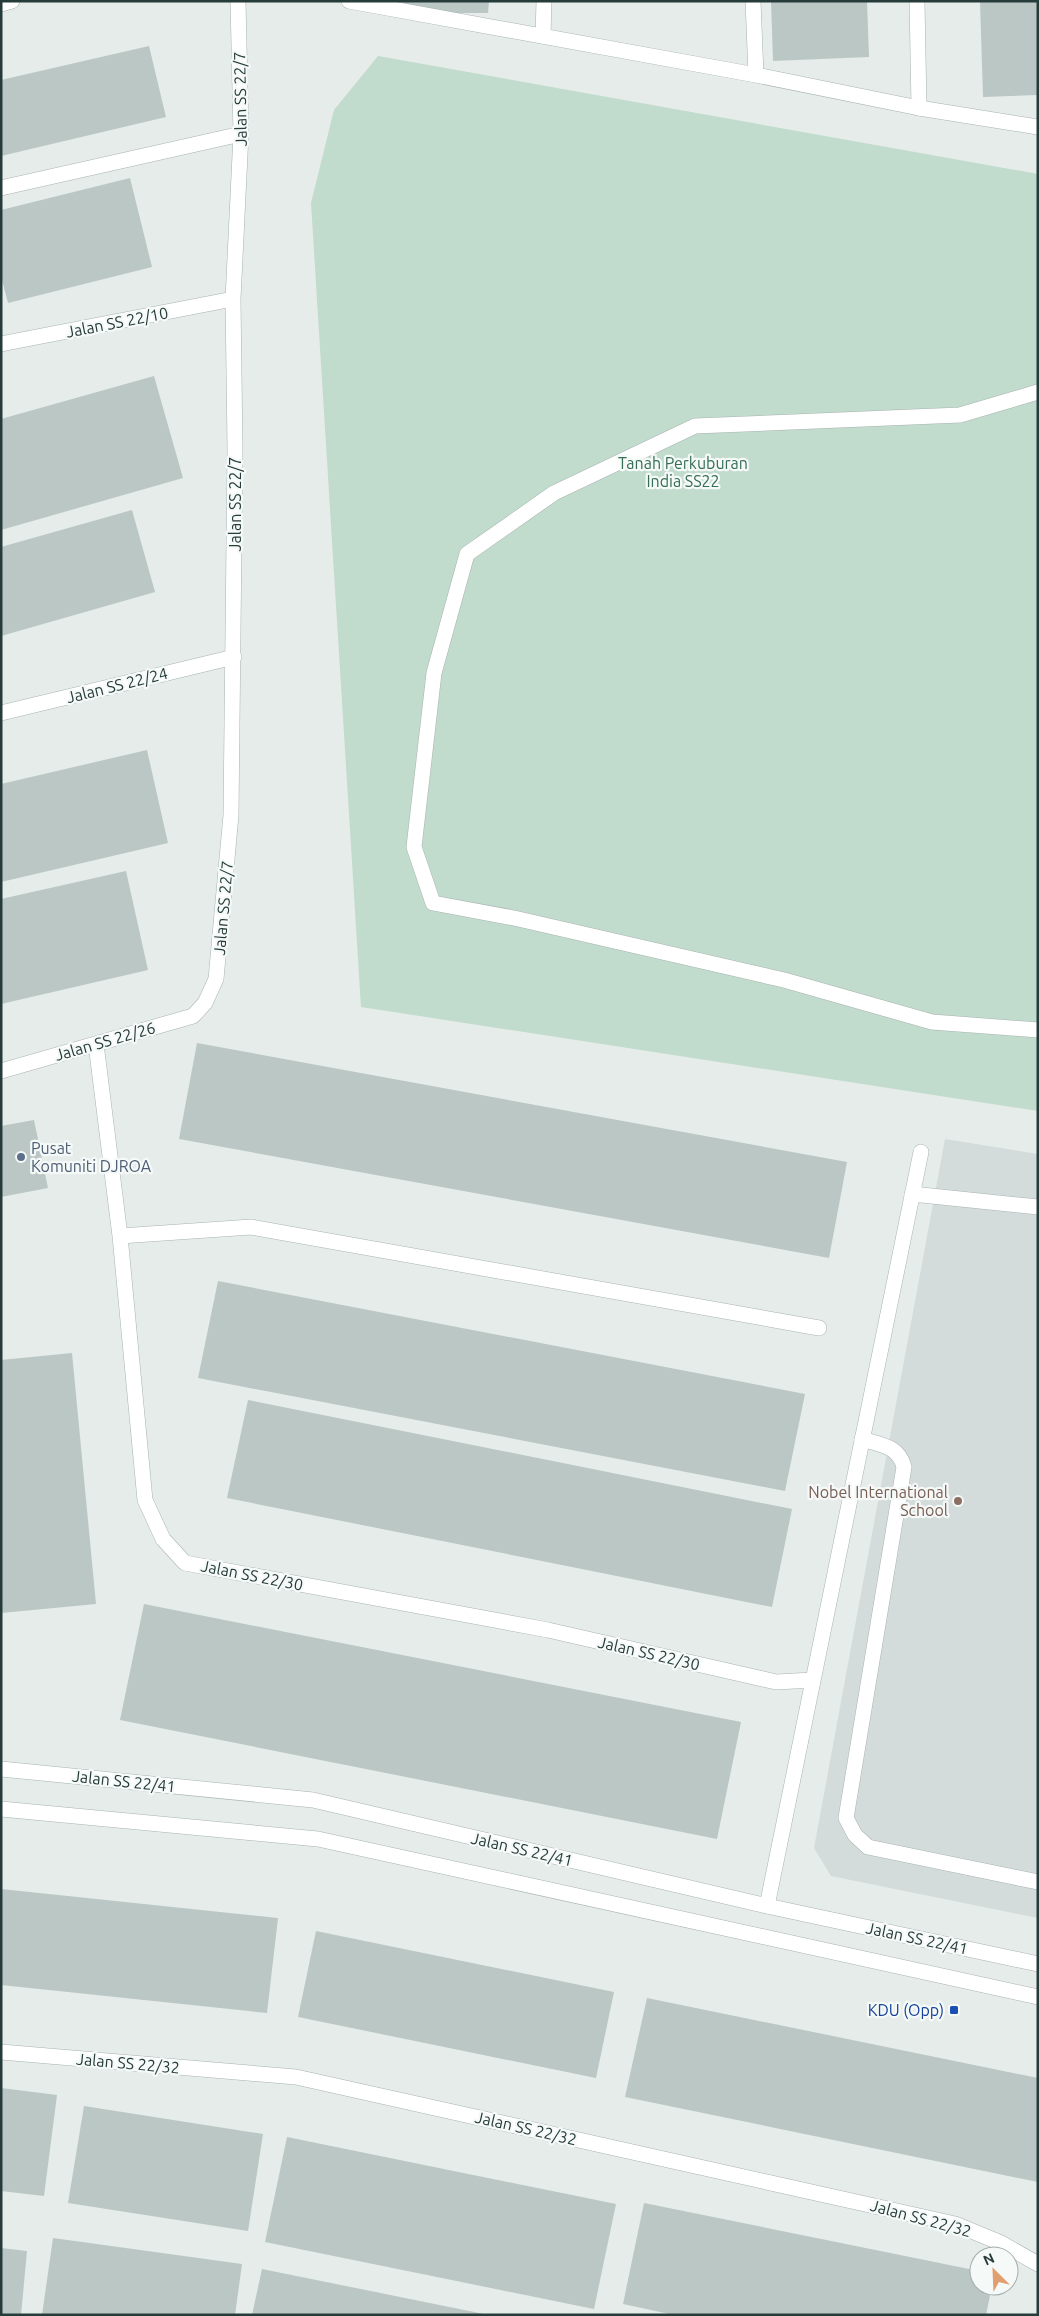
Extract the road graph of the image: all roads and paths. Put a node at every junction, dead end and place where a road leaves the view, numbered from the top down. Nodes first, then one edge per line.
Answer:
1 (12, 1) edge
2 (238, 1) edge
3 (349, 1) edge
4 (544, 1) edge
5 (753, 1) edge
6 (917, 1) edge
7 (1, 4) edge
8 (380, 4) edge
9 (543, 36) junction
10 (756, 75) junction
11 (919, 108) junction
12 (1038, 126) edge
13 (241, 134) junction
14 (1, 188) edge
15 (233, 299) junction
16 (1, 344) edge
17 (1038, 392) edge
18 (234, 657) junction
19 (1, 713) edge
20 (205, 1004) joint
21 (1038, 1030) edge
22 (96, 1044) junction
23 (1, 1071) edge
24 (921, 1152) dead end
25 (912, 1194) junction
26 (1038, 1208) edge
27 (120, 1236) junction
28 (819, 1328) dead end
29 (862, 1439) junction
30 (813, 1680) junction
31 (1, 1769) edge
32 (1, 1809) edge
33 (1038, 1882) edge
34 (767, 1906) junction
35 (1038, 1964) edge
36 (1038, 1997) edge
37 (1, 2052) edge
38 (1038, 2264) edge

1 - 7 street
2 - 13 street, Jalan SS 22/7
3 - 8 street
4 - 9 street
5 - 10 street
6 - 11 street
8 - 9 street
9 - 10 street
10 - 11 street
11 - 12 street
13 - 14 street
13 - 15 street, Jalan SS 22/7
15 - 16 street, Jalan SS 22/10
15 - 18 street, Jalan SS 22/7
17 - 21 street
18 - 19 street, Jalan SS 22/24
18 - 20 street, Jalan SS 22/7
20 - 22 street, Jalan SS 22/26
22 - 23 street, Jalan SS 22/26
22 - 27 street, Jalan SS 22/30
24 - 25 street
25 - 26 street
25 - 29 street
27 - 28 street
27 - 30 street, Jalan SS 22/30
29 - 30 street
29 - 33 street
30 - 34 street
31 - 34 street, Jalan SS 22/41
32 - 36 street, Jalan SS 22/41
34 - 35 street, Jalan SS 22/41
37 - 38 street, Jalan SS 22/32

